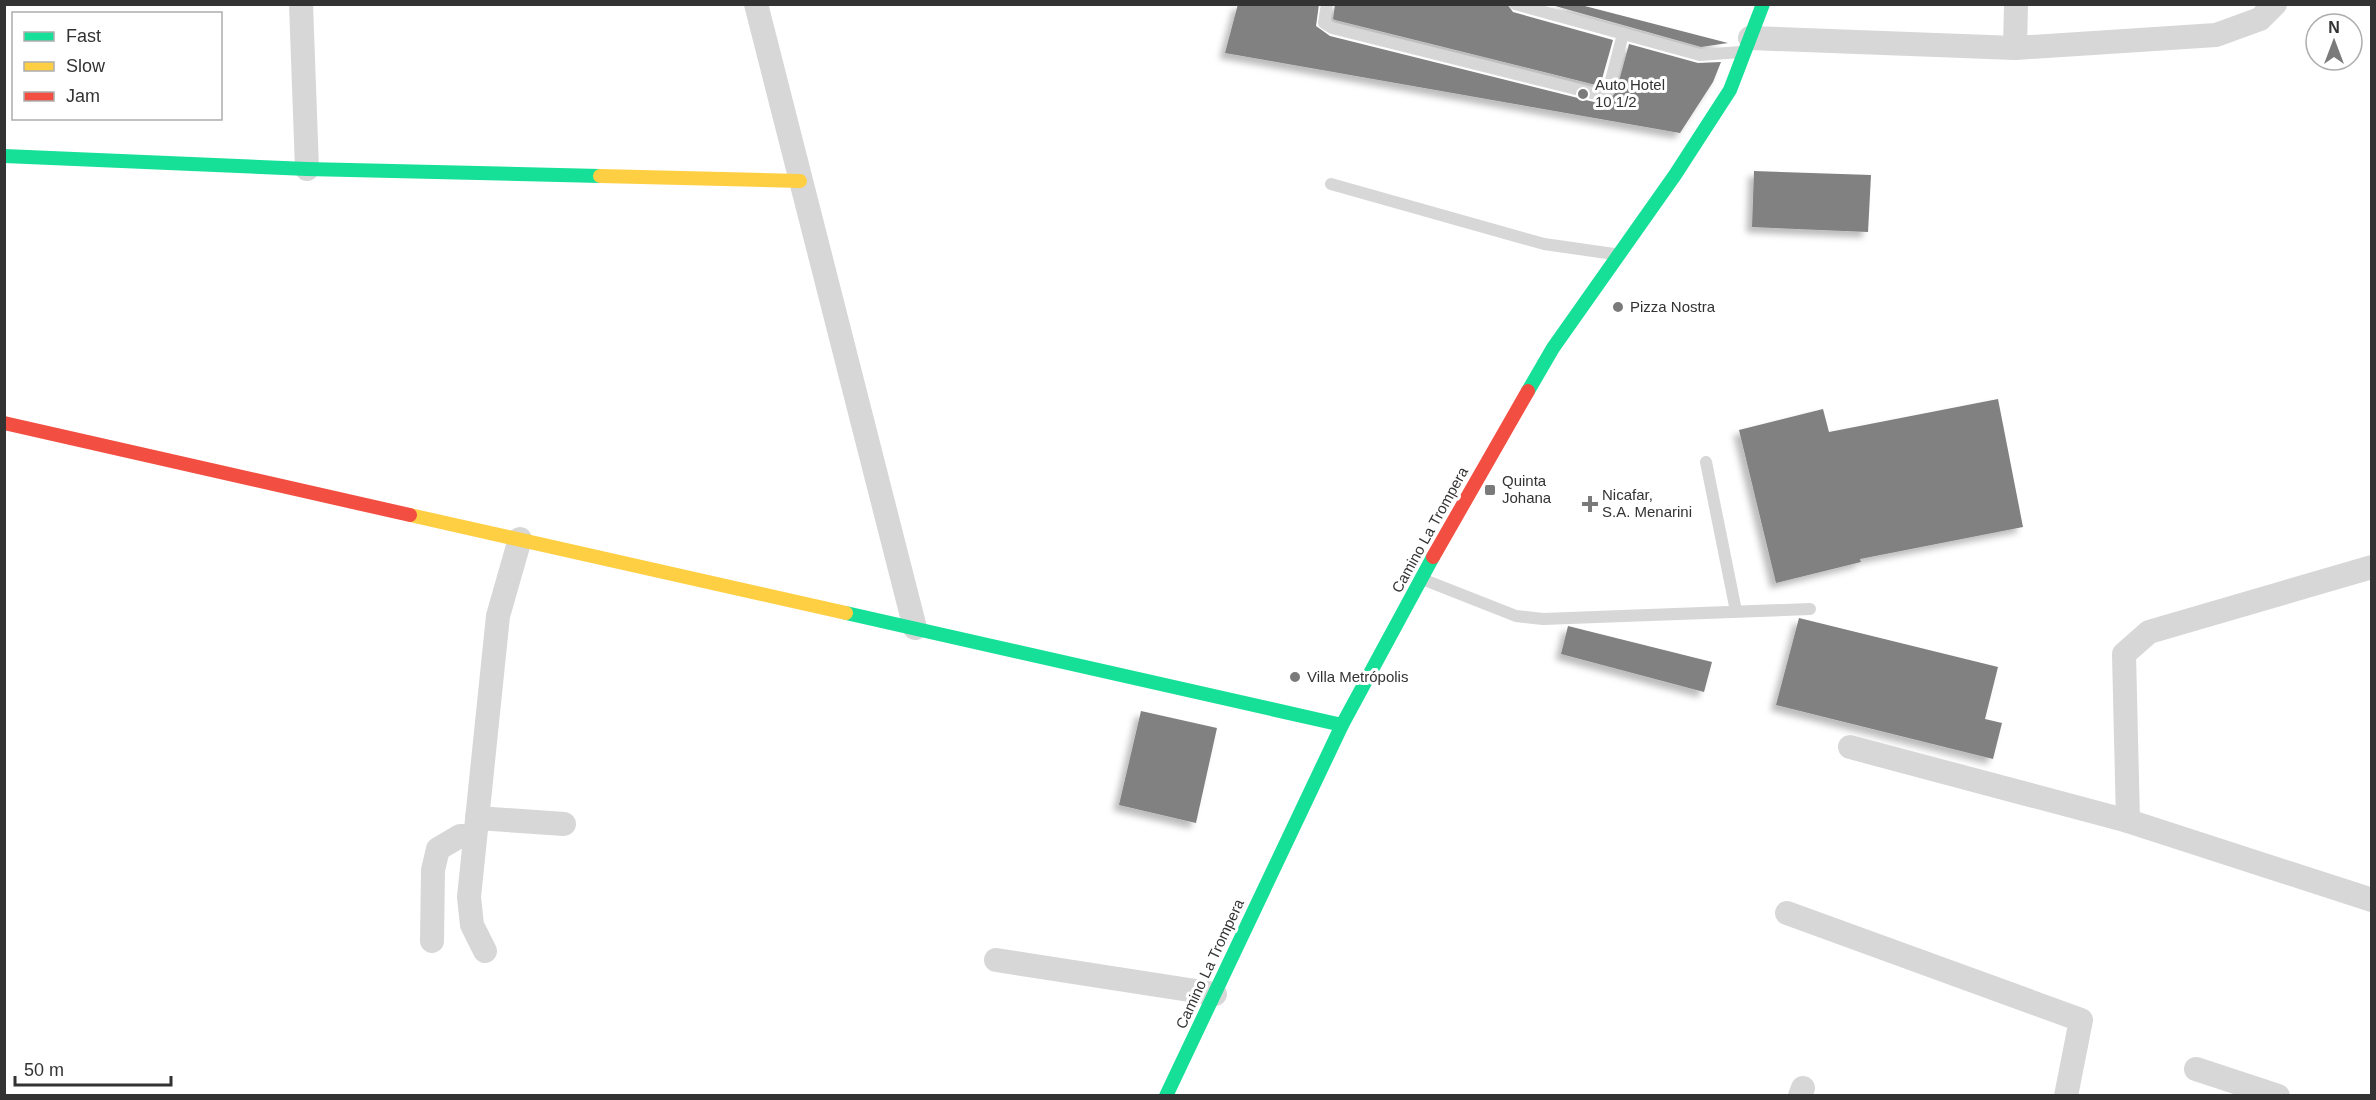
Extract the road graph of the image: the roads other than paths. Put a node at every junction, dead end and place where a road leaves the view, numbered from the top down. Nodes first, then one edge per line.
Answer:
1 (301, 4) edge
2 (756, 4) edge
3 (1327, 4) edge
4 (1515, 4) edge
5 (1763, 4) edge
6 (2016, 4) edge
7 (2274, 4) edge
8 (1623, 34) junction
9 (1748, 45) junction
10 (2015, 48) junction
11 (4, 156) edge
12 (307, 169) junction
13 (800, 181) junction
14 (1331, 184) dead end
15 (1618, 255) junction
16 (4, 423) edge
17 (1706, 462) dead end
18 (520, 539) junction
19 (2372, 567) edge
20 (1421, 579) junction
21 (1810, 609) dead end
22 (1736, 611) junction
23 (915, 628) junction
24 (1342, 725) junction
25 (1850, 747) dead end
26 (2128, 821) junction
27 (564, 824) dead end
28 (476, 827) junction
29 (2372, 900) edge
30 (1787, 913) dead end
31 (432, 941) dead end
32 (485, 951) dead end
33 (996, 960) dead end
34 (1215, 994) junction
35 (2196, 1069) dead end
36 (1166, 1095) edge
37 (2066, 1095) edge
38 (2278, 1095) edge

1 - 12 street
2 - 13 street
3 - 8 lane
4 - 8 lane
5 - 9 street, Camino La Trompera
6 - 10 street
7 - 10 street
8 - 9 lane
9 - 10 street
9 - 15 street, Camino La Trompera
11 - 12 street
12 - 13 street
13 - 23 street
14 - 15 lane
15 - 20 street, Camino La Trompera
16 - 18 street
17 - 22 lane
18 - 23 street
18 - 28 street
19 - 26 street
20 - 22 lane
20 - 24 street, Camino La Trompera
21 - 22 lane
23 - 24 street
24 - 34 street, Camino La Trompera
25 - 26 street
26 - 29 street
27 - 28 street
28 - 31 street
28 - 32 street
30 - 37 street
33 - 34 street
34 - 36 street, Camino La Trompera
35 - 38 street

